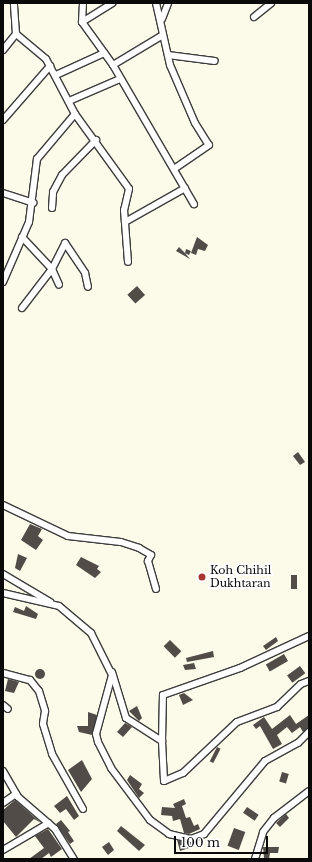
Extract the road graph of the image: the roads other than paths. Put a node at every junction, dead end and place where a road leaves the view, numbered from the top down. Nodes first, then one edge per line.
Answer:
1 (14, 3) edge
2 (83, 3) edge
3 (113, 3) edge
4 (156, 3) edge
5 (168, 3) edge
6 (267, 4) edge
7 (254, 17) dead end
8 (162, 19) junction
9 (82, 22) junction
10 (16, 34) junction
11 (163, 35) junction
12 (3, 50) edge
13 (104, 53) junction
14 (168, 55) junction
15 (215, 61) dead end
16 (113, 65) junction
17 (50, 66) junction
18 (56, 75) junction
19 (120, 78) junction
20 (69, 101) junction
21 (75, 114) junction
22 (3, 120) edge
23 (96, 140) junction
24 (174, 169) junction
25 (185, 188) junction
26 (3, 193) edge
27 (33, 203) junction
28 (194, 204) dead end
29 (52, 208) dead end
30 (125, 222) junction
31 (22, 237) junction
32 (128, 262) dead end
33 (52, 269) junction
34 (3, 282) edge
35 (58, 285) dead end
36 (88, 287) dead end
37 (22, 308) dead end
38 (3, 505) edge
39 (3, 574) edge
40 (156, 589) dead end
41 (3, 592) edge
42 (59, 606) junction
43 (309, 636) edge
44 (109, 668) junction
45 (3, 673) edge
46 (309, 681) edge
47 (309, 732) edge
48 (162, 741) junction
49 (3, 771) edge
50 (309, 791) edge
51 (16, 794) junction
52 (3, 803) edge
53 (83, 809) dead end
54 (49, 823) junction
55 (3, 850) edge
56 (74, 859) edge
57 (255, 859) edge

1 - 10 street
2 - 9 street
3 - 9 street
4 - 8 street
5 - 8 street
6 - 7 street
8 - 11 street
9 - 13 street
10 - 12 street
10 - 17 street
11 - 14 street
11 - 16 street
13 - 16 street
13 - 18 street
14 - 15 street
14 - 24 street
16 - 19 street
17 - 18 street
17 - 22 street
18 - 20 street
19 - 20 street
19 - 24 street
20 - 21 street
21 - 23 street
21 - 27 street
23 - 29 street
23 - 30 street
24 - 25 street
25 - 28 street
25 - 30 street
26 - 27 street
27 - 31 street
30 - 32 street
31 - 33 street
31 - 34 street
33 - 35 street
33 - 36 street
33 - 37 street
38 - 40 street
39 - 42 street
41 - 42 street
42 - 44 street
43 - 48 street
44 - 47 street
44 - 48 street
45 - 53 street
46 - 48 street
49 - 51 street
50 - 57 street
51 - 52 street
51 - 54 street
54 - 55 street
54 - 56 street

